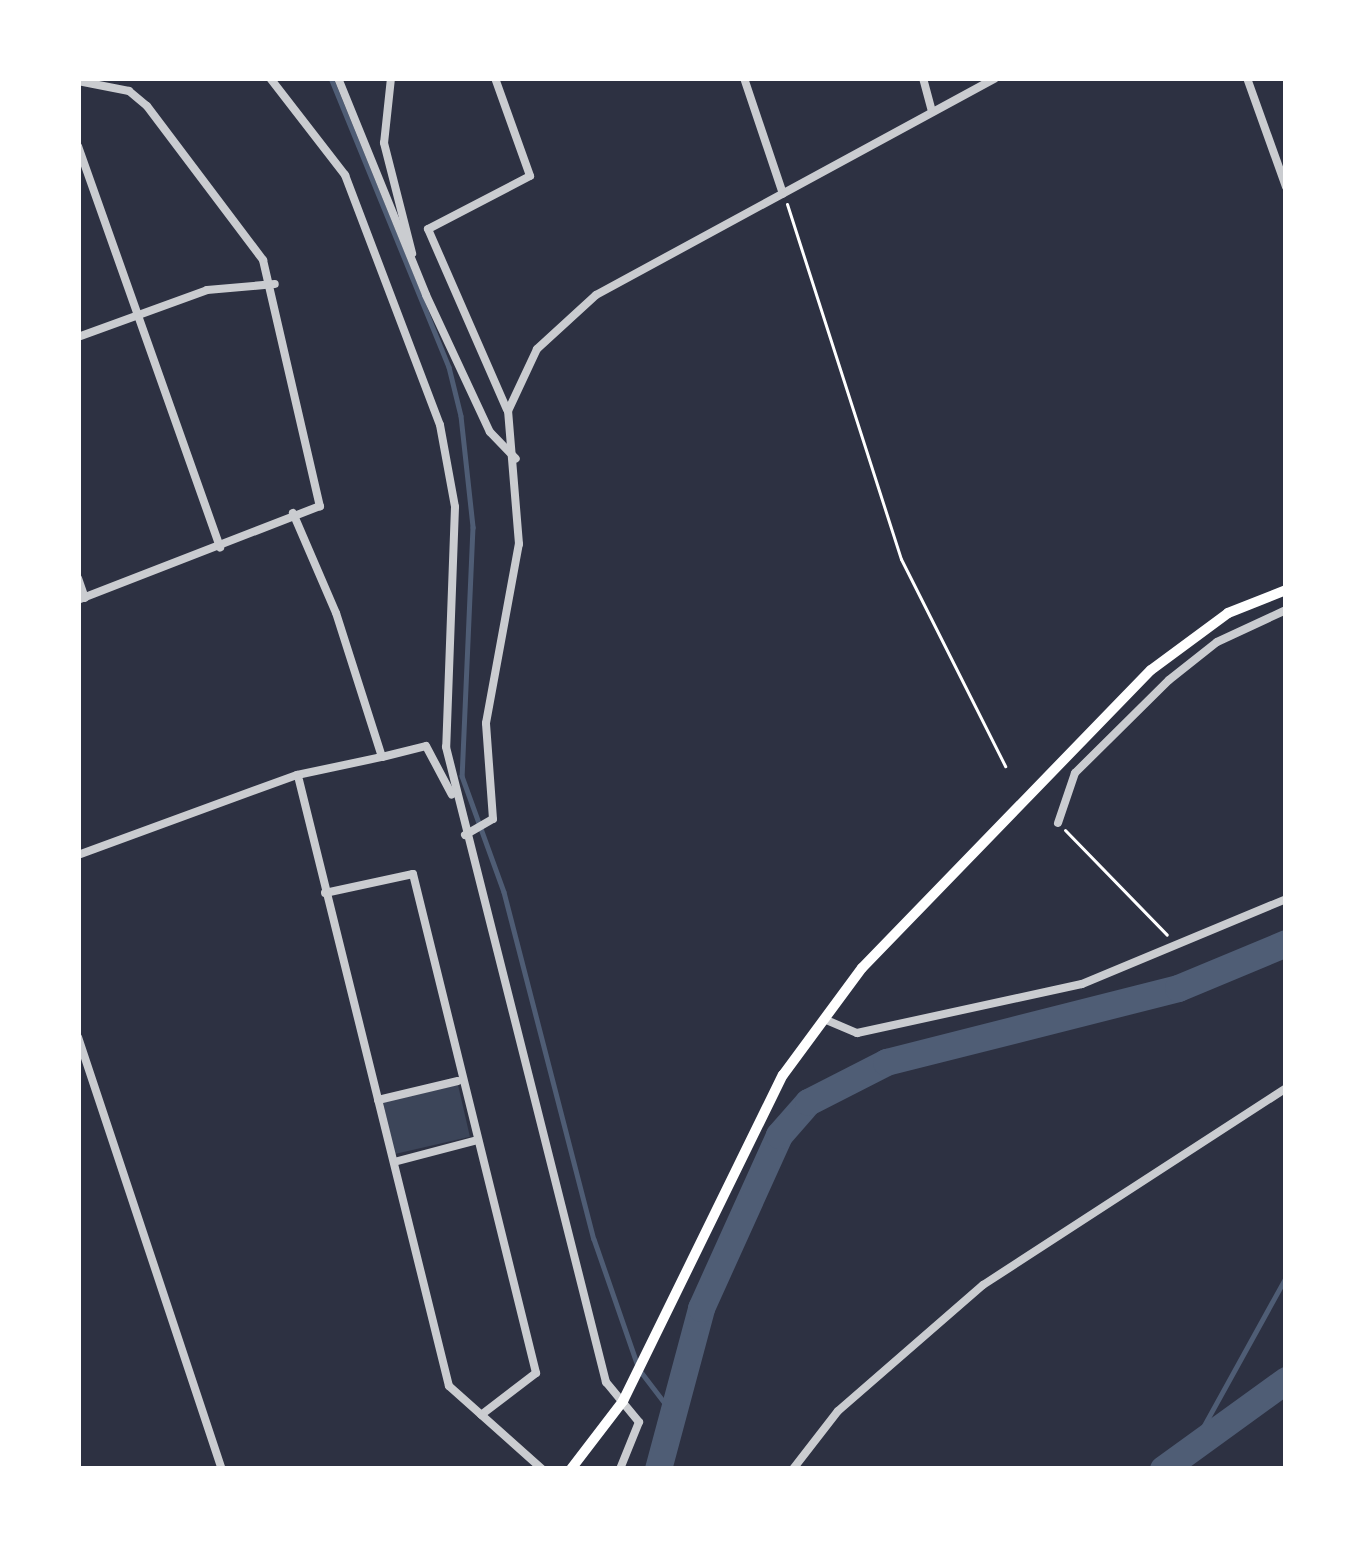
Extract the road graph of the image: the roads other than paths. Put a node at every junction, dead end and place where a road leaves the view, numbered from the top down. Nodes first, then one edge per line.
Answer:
1 (272, 78) edge
2 (338, 78) edge
3 (391, 78) edge
4 (495, 78) edge
5 (744, 78) edge
6 (923, 78) edge
7 (994, 78) edge
8 (1247, 78) edge
9 (78, 81) edge
10 (932, 112) junction
11 (78, 146) edge
12 (1286, 187) edge
13 (783, 194) junction
14 (275, 284) junction
15 (426, 295) junction
16 (141, 314) junction
17 (78, 338) edge
18 (508, 411) junction
19 (516, 459) junction
20 (293, 513) junction
21 (220, 548) junction
22 (78, 578) edge
23 (1286, 590) edge
24 (81, 599) edge
25 (1286, 610) edge
26 (382, 757) junction
27 (298, 780) dead end
28 (458, 807) junction
29 (1058, 823) road end
30 (468, 833) junction
31 (78, 855) edge
32 (325, 893) junction
33 (1286, 899) edge
34 (823, 1018) junction
35 (78, 1037) edge
36 (459, 1081) junction
37 (1286, 1088) edge
38 (378, 1100) junction
39 (474, 1141) junction
40 (394, 1162) junction
41 (626, 1395) junction
42 (481, 1414) junction
43 (222, 1469) edge
44 (542, 1469) edge
45 (571, 1469) edge
46 (620, 1469) edge
47 (793, 1469) edge

1 - 28 street
2 - 15 street
3 - 15 street
4 - 18 street
5 - 13 street
6 - 10 street
7 - 10 street
8 - 12 street
9 - 14 street
10 - 13 street
11 - 16 street
13 - 18 street
14 - 16 street
14 - 20 street
15 - 19 street
16 - 17 street
16 - 21 street
18 - 19 street
19 - 30 street
20 - 21 street
20 - 26 street
21 - 24 street
22 - 24 street
23 - 34 main road
25 - 29 street
26 - 28 street
26 - 31 street
27 - 32 street
28 - 30 street
30 - 41 street
32 - 36 street
32 - 38 street
33 - 34 street
34 - 41 main road
35 - 43 street
36 - 38 street
36 - 39 street
37 - 47 street
38 - 40 street
39 - 40 street
39 - 42 street
40 - 42 street
41 - 45 main road
41 - 46 street
42 - 44 street

